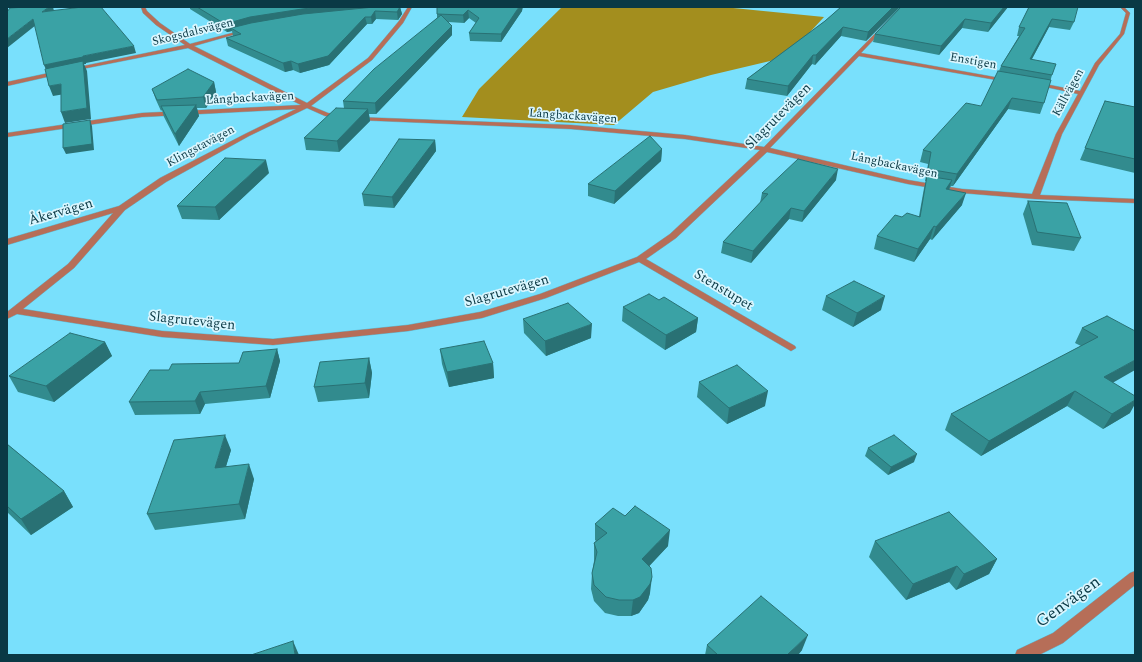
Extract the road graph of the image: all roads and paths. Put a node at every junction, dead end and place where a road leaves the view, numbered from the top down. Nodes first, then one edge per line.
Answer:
1 (143, 7) edge
2 (903, 7) edge
3 (1122, 7) edge
4 (407, 8) edge
5 (252, 28) edge
6 (189, 46) junction
7 (859, 54) junction
8 (1013, 81) edge
9 (1028, 83) edge
10 (7, 84) edge
11 (1082, 93) junction
12 (307, 106) junction
13 (7, 135) edge
14 (764, 149) junction
15 (1035, 197) junction
16 (1135, 201) edge
17 (122, 208) junction
18 (7, 242) edge
19 (640, 259) junction
20 (15, 311) junction
21 (7, 316) edge
22 (791, 348) dead end
23 (1135, 577) edge
24 (1023, 655) edge

1 - 6 street
2 - 7 street, Slagrutevägen
3 - 11 street, Källvägen
4 - 12 street, Klingstavägen
5 - 6 street, Skogsdalsvägen
6 - 10 street, Skogsdalsvägen
6 - 12 street
7 - 8 street, Enstigen
7 - 14 street, Slagrutevägen
9 - 11 street
11 - 15 street, Källvägen
12 - 13 street, Långbackavägen
12 - 14 street, Långbackavägen
12 - 17 street, Klingstavägen
14 - 15 street, Långbackavägen
14 - 19 street, Slagrutevägen
15 - 16 street, Långbackavägen
17 - 18 street, Åkervägen
17 - 20 street, Klingstavägen
19 - 20 street, Slagrutevägen
19 - 22 street, Stenstupet
20 - 21 street, Klingstavägen
23 - 24 street, Genvägen

